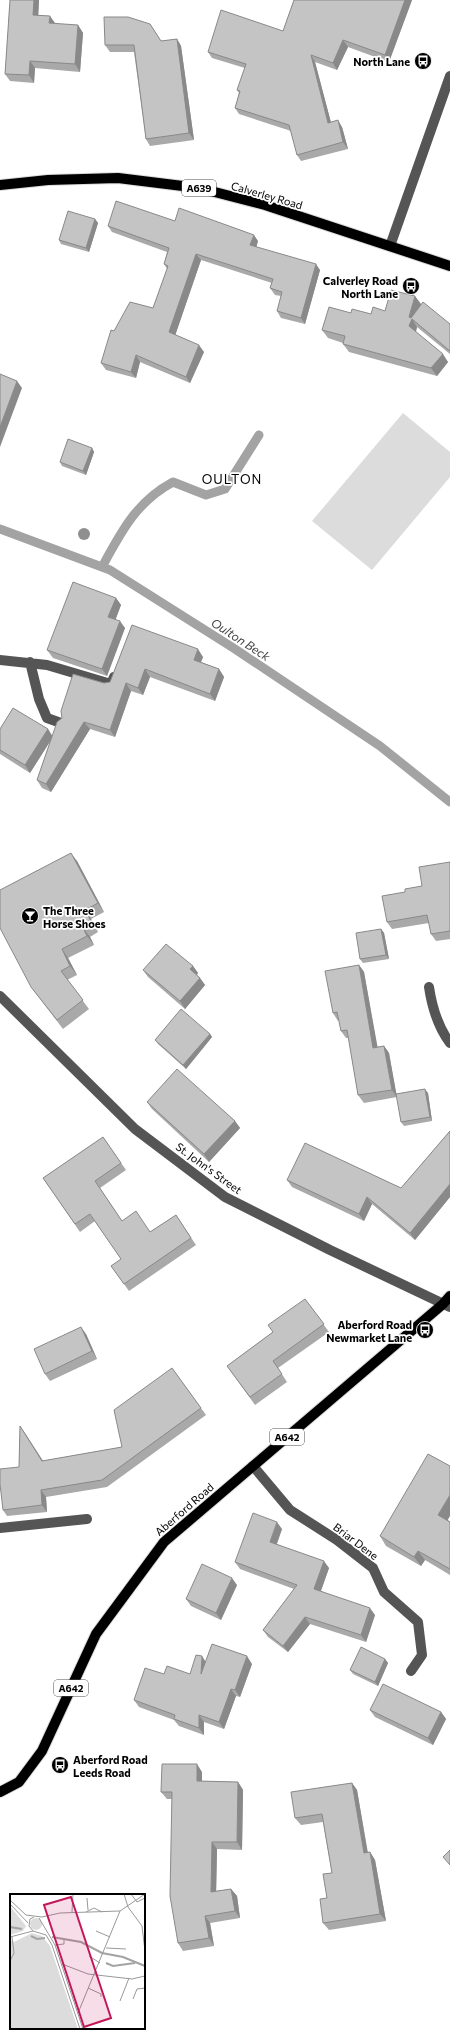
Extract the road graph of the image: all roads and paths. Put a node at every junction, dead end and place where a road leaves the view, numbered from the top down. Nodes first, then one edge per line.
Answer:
1 (450, 76) edge
2 (0, 185) edge
3 (390, 246) junction
4 (450, 266) edge
5 (0, 660) edge
6 (30, 662) junction
7 (116, 669) edge
8 (61, 723) edge
9 (429, 987) dead end
10 (0, 996) edge
11 (450, 1043) edge
12 (448, 1303) edge
13 (253, 1466) junction
14 (87, 1519) dead end
15 (0, 1528) edge
16 (411, 1671) dead end
17 (0, 1792) edge

1 - 3 street
2 - 3 main road, Calverley Road / A639
3 - 4 main road, Calverley Road / A639
5 - 6 street
6 - 7 street
6 - 8 street
9 - 11 street
10 - 12 street, St. John's Street
12 - 13 main road, Aberford Road / A642
13 - 16 street, Briar Dene
13 - 17 main road, Aberford Road / A642
14 - 15 street

